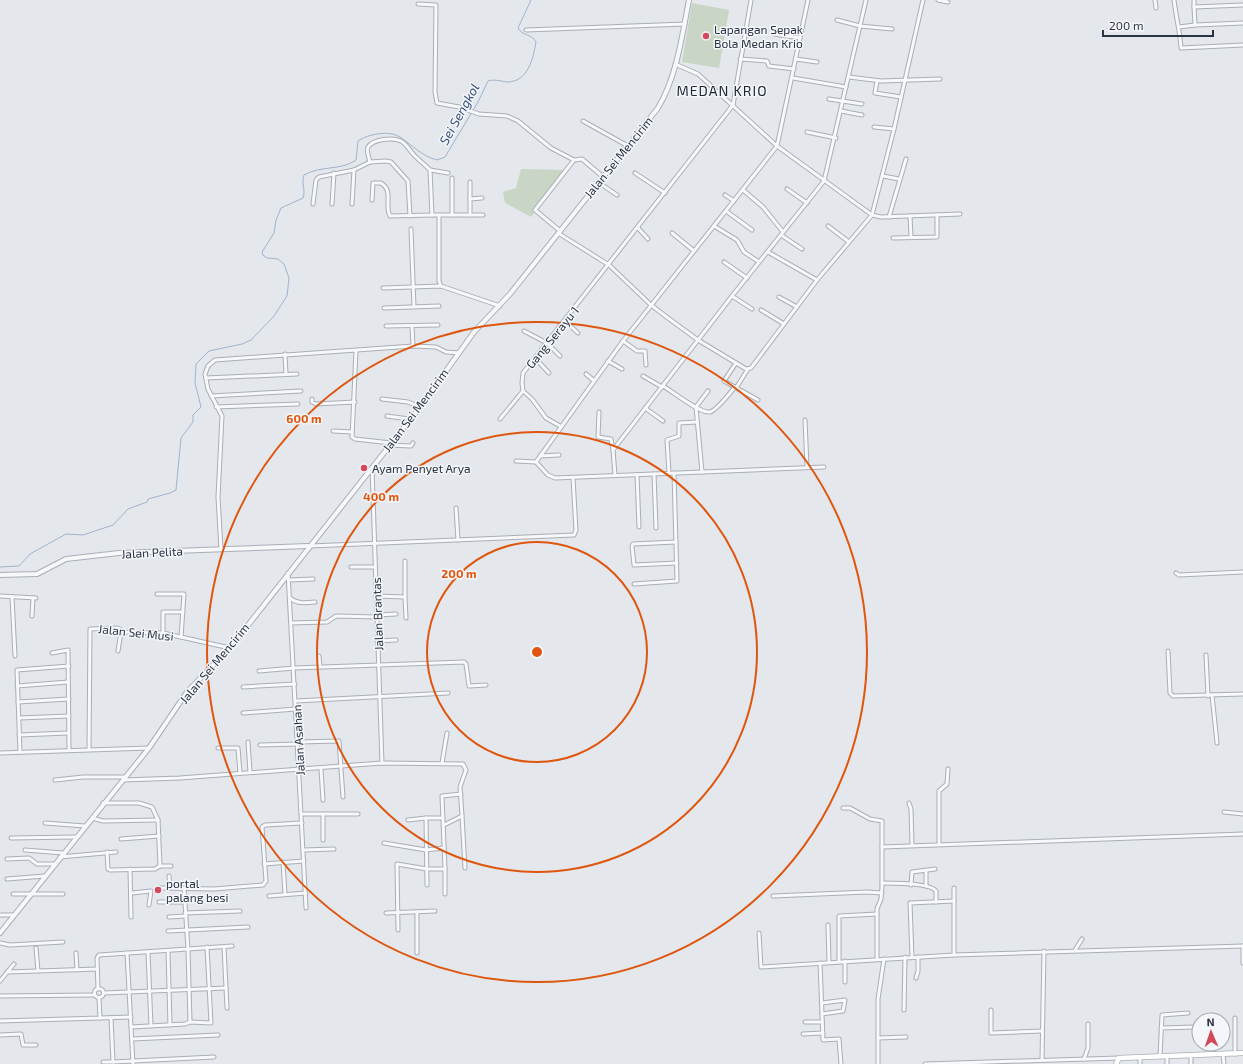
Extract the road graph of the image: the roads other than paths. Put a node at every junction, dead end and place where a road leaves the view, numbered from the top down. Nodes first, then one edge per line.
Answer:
1 (689, 0) edge
2 (750, 0) edge
3 (808, 0) edge
4 (866, 0) edge
5 (923, 0) edge
6 (938, 0) edge
7 (1155, 0) edge
8 (1174, 0) edge
9 (1194, 0) edge
10 (948, 2) dead end
11 (418, 4) dead end
12 (1243, 5) edge
13 (1194, 7) junction
14 (1156, 8) dead end
15 (837, 20) dead end
16 (1243, 22) edge
17 (684, 24) junction
18 (1195, 25) junction
19 (860, 26) junction
20 (1178, 27) junction
21 (892, 29) dead end
22 (526, 30) dead end
23 (774, 34) dead end
24 (800, 38) junction
25 (1243, 45) edge
26 (1180, 48) junction
27 (1181, 54) dead end
28 (740, 59) junction
29 (796, 59) junction
30 (817, 62) dead end
31 (676, 64) junction
32 (794, 70) junction
33 (848, 77) junction
34 (793, 78) junction
35 (940, 79) dead end
36 (877, 81) junction
37 (904, 81) junction
38 (846, 87) junction
39 (901, 97) junction
40 (829, 99) dead end
41 (843, 101) junction
42 (862, 104) dead end
43 (733, 105) junction
44 (841, 111) junction
45 (862, 114) dead end
46 (583, 121) dead end
47 (874, 127) dead end
48 (894, 129) junction
49 (807, 132) dead end
50 (836, 138) junction
51 (628, 146) junction
52 (778, 146) junction
53 (906, 159) dead end
54 (574, 160) junction
55 (370, 162) junction
56 (354, 170) junction
57 (430, 170) junction
58 (334, 173) junction
59 (448, 173) dead end
60 (635, 173) dead end
61 (602, 176) junction
62 (883, 176) junction
63 (452, 178) dead end
64 (899, 179) junction
65 (824, 181) junction
66 (470, 182) dead end
67 (598, 182) junction
68 (787, 189) dead end
69 (743, 190) junction
70 (665, 193) junction
71 (617, 195) dead end
72 (725, 195) dead end
73 (482, 198) dead end
74 (470, 199) junction
75 (372, 200) dead end
76 (734, 202) junction
77 (807, 203) junction
78 (312, 204) dead end
79 (332, 204) dead end
80 (352, 204) dead end
81 (726, 211) junction
82 (439, 214) junction
83 (452, 214) junction
84 (960, 214) dead end
85 (432, 215) junction
86 (470, 215) junction
87 (483, 215) dead end
88 (872, 215) junction
89 (937, 215) junction
90 (410, 216) junction
91 (889, 216) junction
92 (910, 216) junction
93 (714, 226) junction
94 (828, 226) dead end
95 (638, 228) junction
96 (411, 229) dead end
97 (752, 230) dead end
98 (558, 231) junction
99 (672, 233) dead end
100 (782, 234) junction
101 (911, 237) junction
102 (648, 238) dead end
103 (893, 238) dead end
104 (849, 242) junction
105 (802, 249) dead end
106 (694, 251) junction
107 (768, 252) junction
108 (724, 262) dead end
109 (759, 262) junction
110 (609, 265) junction
111 (747, 278) junction
112 (818, 280) junction
113 (442, 286) junction
114 (413, 287) junction
115 (383, 288) dead end
116 (732, 296) junction
117 (779, 296) dead end
118 (651, 305) junction
119 (439, 306) dead end
120 (500, 306) junction
121 (414, 307) junction
122 (797, 307) junction
123 (384, 308) dead end
124 (752, 309) dead end
125 (761, 310) dead end
126 (565, 321) junction
127 (784, 324) junction
128 (438, 325) dead end
129 (386, 326) dead end
130 (412, 326) junction
131 (524, 331) dead end
132 (578, 333) dead end
133 (698, 340) junction
134 (623, 341) junction
135 (547, 343) junction
136 (413, 346) junction
137 (356, 352) junction
138 (459, 353) junction
139 (285, 354) junction
140 (560, 356) dead end
141 (535, 358) junction
142 (608, 361) junction
143 (736, 363) junction
144 (646, 365) dead end
145 (622, 369) dead end
146 (748, 369) junction
147 (549, 373) dead end
148 (286, 374) junction
149 (297, 374) dead end
150 (586, 374) dead end
151 (643, 376) dead end
152 (206, 378) junction
153 (594, 380) junction
154 (663, 386) junction
155 (735, 387) junction
156 (301, 391) dead end
157 (524, 391) junction
158 (708, 391) dead end
159 (211, 396) junction
160 (312, 399) dead end
161 (382, 399) dead end
162 (758, 400) dead end
163 (355, 402) junction
164 (298, 404) dead end
165 (216, 407) junction
166 (420, 407) junction
167 (696, 407) junction
168 (645, 408) junction
169 (598, 412) dead end
170 (388, 416) dead end
171 (409, 419) junction
172 (500, 419) dead end
173 (805, 420) dead end
174 (663, 421) dead end
175 (697, 422) junction
176 (560, 426) junction
177 (333, 431) dead end
178 (352, 432) junction
179 (413, 443) dead end
180 (390, 444) junction
181 (613, 450) junction
182 (559, 455) dead end
183 (540, 456) junction
184 (516, 461) dead end
185 (536, 462) junction
186 (372, 466) junction
187 (807, 467) junction
188 (824, 467) dead end
189 (702, 472) junction
190 (669, 473) junction
191 (674, 473) junction
192 (654, 474) junction
193 (614, 475) junction
194 (637, 475) junction
195 (573, 478) junction
196 (456, 508) dead end
197 (639, 527) dead end
198 (656, 528) dead end
199 (458, 540) junction
200 (676, 542) junction
201 (375, 543) junction
202 (308, 546) junction
203 (221, 549) junction
204 (405, 561) dead end
205 (677, 563) junction
206 (375, 567) junction
207 (351, 568) dead end
208 (1243, 572) edge
209 (288, 573) junction
210 (1176, 573) dead end
211 (0, 575) edge
212 (313, 579) dead end
213 (289, 580) junction
214 (634, 584) dead end
215 (157, 594) dead end
216 (0, 596) edge
217 (12, 596) junction
218 (376, 596) junction
219 (405, 596) junction
220 (290, 598) junction
221 (315, 602) dead end
222 (183, 612) junction
223 (396, 614) dead end
224 (32, 616) dead end
225 (377, 616) junction
226 (406, 618) dead end
227 (291, 623) junction
228 (121, 632) junction
229 (163, 633) junction
230 (182, 636) junction
231 (396, 640) dead end
232 (377, 641) junction
233 (230, 648) junction
234 (118, 651) dead end
235 (1168, 651) dead end
236 (52, 652) dead end
237 (1206, 655) dead end
238 (15, 656) dead end
239 (319, 656) dead end
240 (379, 665) junction
241 (69, 666) junction
242 (320, 667) junction
243 (294, 668) junction
244 (259, 671) dead end
245 (68, 682) junction
246 (295, 684) junction
247 (486, 685) dead end
248 (17, 686) junction
249 (243, 687) dead end
250 (448, 693) dead end
251 (1243, 694) edge
252 (1212, 695) junction
253 (1208, 696) junction
254 (379, 697) junction
255 (69, 699) junction
256 (296, 701) junction
257 (18, 702) junction
258 (296, 709) junction
259 (243, 713) dead end
260 (69, 716) junction
261 (19, 718) junction
262 (68, 733) junction
263 (447, 733) dead end
264 (19, 735) junction
265 (248, 742) dead end
266 (298, 743) junction
267 (1217, 743) dead end
268 (260, 745) dead end
269 (149, 748) junction
270 (218, 748) dead end
271 (89, 749) junction
272 (69, 750) junction
273 (20, 752) junction
274 (0, 754) edge
275 (382, 763) junction
276 (442, 763) junction
277 (340, 767) junction
278 (321, 768) junction
279 (948, 769) dead end
280 (299, 770) junction
281 (250, 772) junction
282 (240, 773) junction
283 (124, 778) junction
284 (55, 780) dead end
285 (460, 794) junction
286 (343, 797) dead end
287 (323, 800) dead end
288 (103, 803) junction
289 (909, 803) dead end
290 (843, 808) dead end
291 (1224, 812) dead end
292 (302, 814) junction
293 (323, 814) junction
294 (358, 814) dead end
295 (1243, 814) edge
296 (462, 816) junction
297 (91, 818) junction
298 (426, 818) junction
299 (443, 818) junction
300 (158, 820) junction
301 (408, 820) dead end
302 (45, 823) dead end
303 (302, 823) junction
304 (444, 825) junction
305 (85, 826) junction
306 (1243, 834) edge
307 (159, 836) junction
308 (76, 837) junction
309 (11, 838) dead end
310 (121, 839) dead end
311 (324, 840) dead end
312 (384, 843) dead end
313 (939, 844) junction
314 (912, 845) junction
315 (882, 846) junction
316 (444, 848) junction
317 (334, 849) dead end
318 (25, 850) dead end
319 (304, 850) junction
320 (426, 850) junction
321 (107, 852) junction
322 (116, 852) dead end
323 (63, 853) junction
324 (60, 857) junction
325 (7, 859) dead end
326 (304, 861) junction
327 (283, 862) junction
328 (55, 864) junction
329 (264, 864) junction
330 (160, 866) junction
331 (171, 866) dead end
332 (465, 868) dead end
333 (130, 869) junction
334 (427, 869) junction
335 (445, 869) junction
336 (936, 869) dead end
337 (926, 871) junction
338 (45, 876) junction
339 (170, 876) dead end
340 (8, 879) dead end
341 (882, 883) junction
342 (427, 885) dead end
343 (911, 885) junction
344 (926, 886) junction
345 (170, 887) junction
346 (160, 888) dead end
347 (184, 888) junction
348 (954, 888) dead end
349 (31, 893) junction
350 (132, 893) junction
351 (306, 893) junction
352 (882, 893) junction
353 (13, 894) dead end
354 (63, 894) dead end
355 (285, 894) junction
356 (445, 894) dead end
357 (269, 896) dead end
358 (773, 896) dead end
359 (954, 901) junction
360 (159, 902) dead end
361 (185, 902) junction
362 (936, 902) junction
363 (149, 905) dead end
364 (306, 908) dead end
365 (240, 911) dead end
366 (435, 911) dead end
367 (417, 912) junction
368 (386, 913) dead end
369 (398, 913) junction
370 (877, 914) junction
371 (0, 915) edge
372 (13, 915) junction
373 (186, 915) junction
374 (131, 917) dead end
375 (169, 917) dead end
376 (828, 925) dead end
377 (248, 927) dead end
378 (398, 930) dead end
379 (168, 931) dead end
380 (187, 931) junction
381 (0, 932) edge
382 (759, 933) dead end
383 (1082, 939) dead end
384 (63, 942) dead end
385 (0, 943) edge
386 (232, 946) dead end
387 (1243, 946) edge
388 (224, 947) junction
389 (36, 948) dead end
390 (207, 948) junction
391 (188, 949) junction
392 (1075, 950) junction
393 (168, 951) junction
394 (1044, 951) junction
395 (148, 952) junction
396 (76, 953) dead end
397 (127, 953) junction
398 (417, 953) dead end
399 (954, 955) junction
400 (918, 956) junction
401 (905, 957) junction
402 (912, 957) junction
403 (877, 959) junction
404 (884, 959) junction
405 (839, 961) junction
406 (845, 961) junction
407 (829, 962) junction
408 (820, 963) junction
409 (1243, 963) edge
410 (14, 964) dead end
411 (97, 969) junction
412 (77, 970) junction
413 (38, 971) junction
414 (7, 972) junction
415 (916, 978) dead end
416 (0, 981) edge
417 (845, 982) dead end
418 (226, 988) junction
419 (98, 989) junction
420 (210, 989) junction
421 (170, 990) junction
422 (190, 990) junction
423 (150, 991) junction
424 (129, 992) junction
425 (104, 993) junction
426 (94, 995) junction
427 (0, 996) edge
428 (99, 998) junction
429 (822, 1003) junction
430 (227, 1008) dead end
431 (904, 1010) dead end
432 (991, 1010) dead end
433 (1188, 1013) dead end
434 (822, 1014) junction
435 (131, 1017) junction
436 (100, 1018) junction
437 (111, 1018) junction
438 (1236, 1018) dead end
439 (0, 1021) edge
440 (190, 1022) junction
441 (805, 1022) dead end
442 (822, 1022) junction
443 (1088, 1024) dead end
444 (170, 1025) junction
445 (131, 1026) junction
446 (151, 1026) junction
447 (1191, 1026) edge
448 (1161, 1028) junction
449 (1042, 1031) junction
450 (823, 1033) junction
451 (803, 1034) dead end
452 (0, 1035) edge
453 (218, 1035) dead end
454 (906, 1037) dead end
455 (878, 1038) junction
456 (132, 1039) junction
457 (36, 1045) dead end
458 (1243, 1053) edge
459 (1223, 1054) junction
460 (1235, 1054) junction
461 (1191, 1056) junction
462 (214, 1057) dead end
463 (1160, 1057) junction
464 (1167, 1057) junction
465 (1119, 1058) junction
466 (1140, 1058) junction
467 (172, 1059) junction
468 (1084, 1059) junction
469 (103, 1062) dead end
470 (113, 1062) junction
471 (133, 1062) edge
472 (152, 1062) edge
473 (1040, 1062) edge
474 (172, 1064) edge
475 (841, 1064) edge
476 (878, 1064) edge
477 (925, 1064) edge
478 (1116, 1064) edge
479 (1140, 1064) edge
480 (1167, 1064) edge
481 (1192, 1064) edge
482 (1224, 1064) edge

1 - 17 street, Jalan Sei Mencirim
2 - 28 street
3 - 24 street
4 - 19 street
5 - 37 street
6 - 10 street
7 - 14 street
8 - 20 street
9 - 13 street
11 - 54 street
12 - 13 street
13 - 18 street
15 - 19 street
16 - 18 street
17 - 22 street
17 - 31 street, Jalan Sei Mencirim
18 - 20 street
19 - 21 street
19 - 33 street
20 - 26 street
23 - 24 street
24 - 29 street
25 - 26 street
26 - 27 street
28 - 32 street
28 - 43 street
29 - 30 street
29 - 32 street
31 - 43 street
31 - 51 street, Jalan Sei Mencirim
32 - 34 street
33 - 36 street
33 - 38 street
34 - 38 street
34 - 52 street
35 - 37 street
36 - 37 street
36 - 39 street
37 - 39 street
38 - 41 street
39 - 48 street
40 - 41 street
41 - 42 street
41 - 44 street
43 - 52 street
43 - 70 street, Gang Serayu 1
44 - 45 street
44 - 50 street
46 - 51 street
47 - 48 street
48 - 62 street
49 - 50 street
50 - 65 street
51 - 61 street, Jalan Sei Mencirim
52 - 65 street
52 - 69 street
53 - 64 street
54 - 61 street
54 - 98 street
55 - 56 street
55 - 57 street
55 - 90 street
56 - 58 street
56 - 80 street
57 - 59 street
57 - 85 street
58 - 78 street
58 - 79 street
60 - 70 street
61 - 67 street, Jalan Sei Mencirim
62 - 64 street
62 - 88 street
63 - 83 street
64 - 91 street
65 - 77 street
65 - 88 street
66 - 74 street
67 - 71 street
67 - 98 street, Jalan Sei Mencirim
68 - 77 street
69 - 76 street
69 - 100 street
70 - 95 street, Gang Serayu 1
72 - 76 street
73 - 74 street
74 - 86 street
75 - 90 street
76 - 81 street
77 - 100 street
81 - 93 street
81 - 97 street
82 - 83 street
82 - 85 street
82 - 113 street
83 - 86 street
84 - 89 street
85 - 90 street
86 - 87 street
88 - 91 street
88 - 104 street
89 - 92 street
89 - 101 street
91 - 92 street
92 - 101 street
93 - 106 street
93 - 109 street
94 - 104 street
95 - 102 street
95 - 110 street, Gang Serayu 1
96 - 114 street
98 - 110 street
98 - 120 street, Jalan Sei Mencirim
99 - 106 street
100 - 105 street
100 - 107 street
101 - 103 street
104 - 112 street
106 - 118 street
107 - 109 street
107 - 112 street
108 - 111 street
109 - 111 street
110 - 118 street
110 - 126 street, Gang Serayu 1
111 - 116 street
112 - 122 street
113 - 114 street
113 - 120 street
114 - 115 street
114 - 121 street
116 - 124 street
116 - 133 street
117 - 122 street
118 - 133 street
118 - 134 street
119 - 121 street
120 - 138 street, Jalan Sei Mencirim
121 - 123 street
122 - 127 street
125 - 127 street
126 - 132 street
126 - 135 street, Gang Serayu 1
127 - 146 street
128 - 130 street
129 - 130 street
130 - 136 street
131 - 135 street
133 - 143 street
133 - 154 street
134 - 142 street
134 - 144 street
135 - 140 street
135 - 141 street, Gang Serayu 1
136 - 137 street
136 - 138 street
137 - 139 street
137 - 163 street
138 - 166 street, Jalan Sei Mencirim
139 - 148 street
139 - 152 street
141 - 147 street
141 - 157 street, Gang Serayu 1
142 - 145 street
142 - 153 street
143 - 146 street
143 - 155 street
146 - 155 street
148 - 149 street
148 - 152 street
150 - 153 street
151 - 154 street
152 - 159 street
153 - 176 street
154 - 167 street
154 - 168 street
155 - 162 street
155 - 167 street
156 - 159 street
157 - 172 street
157 - 176 street
158 - 167 street
159 - 165 street
160 - 163 street
161 - 166 street
163 - 178 street
164 - 165 street
165 - 203 street
166 - 171 street, Jalan Sei Mencirim
167 - 175 street
168 - 174 street
168 - 181 street
169 - 181 street
170 - 171 street
171 - 180 street, Jalan Sei Mencirim
173 - 187 street
175 - 189 street
175 - 190 street
176 - 183 street
177 - 178 street
178 - 180 street
179 - 180 street
180 - 186 street, Jalan Sei Mencirim
181 - 193 street
182 - 183 street
183 - 185 street
184 - 185 street
185 - 195 street
186 - 201 street, Jalan Brantas
186 - 202 street, Jalan Sei Mencirim
187 - 188 street
187 - 189 street
189 - 191 street
190 - 191 street
190 - 192 street
191 - 200 street
192 - 194 street
192 - 198 street
193 - 194 street
193 - 195 street
194 - 197 street
195 - 199 street
196 - 199 street
199 - 201 street
200 - 205 street
200 - 205 street
201 - 202 street
201 - 206 street, Jalan Brantas
202 - 203 street, Jalan Pelita
202 - 209 street, Jalan Sei Mencirim
203 - 211 street, Jalan Pelita
204 - 219 street
205 - 214 street
206 - 207 street
206 - 218 street, Jalan Brantas
208 - 210 street
209 - 213 street, Jalan Asahan
209 - 233 street, Jalan Sei Mencirim
212 - 213 street
213 - 220 street, Jalan Asahan
215 - 222 street
216 - 217 street
217 - 224 street
217 - 238 street
218 - 219 street
218 - 225 street, Jalan Brantas
219 - 226 street
220 - 221 street
220 - 227 street, Jalan Asahan
222 - 229 street
222 - 230 street
223 - 225 street
225 - 227 street
225 - 232 street, Jalan Brantas
227 - 243 street, Jalan Asahan
228 - 229 street, Jalan Sei Musi
228 - 234 street
228 - 271 street, Jalan Sei Musi
229 - 230 street, Jalan Sei Musi
230 - 233 street, Jalan Sei Musi
231 - 232 street
232 - 240 street, Jalan Brantas
233 - 269 street, Jalan Sei Mencirim
235 - 253 street
236 - 241 street
237 - 253 street
239 - 242 street
240 - 242 street
240 - 247 street
240 - 254 street, Jalan Brantas
241 - 245 street
241 - 248 street
242 - 243 street
243 - 244 street
243 - 246 street, Jalan Asahan
245 - 248 street
245 - 255 street
246 - 249 street
246 - 256 street, Jalan Asahan
248 - 257 street
250 - 254 street
251 - 252 street
252 - 253 street
252 - 267 street
254 - 256 street
254 - 275 street, Jalan Brantas
255 - 257 street
255 - 260 street
256 - 258 street, Jalan Asahan
257 - 261 street
258 - 259 street
258 - 266 street, Jalan Asahan
260 - 261 street
260 - 262 street
261 - 264 street
262 - 264 street
262 - 272 street
263 - 276 street
264 - 273 street
265 - 281 street
266 - 268 street
266 - 277 street
266 - 280 street, Jalan Asahan
269 - 271 street
269 - 283 street, Jalan Sei Mencirim
270 - 282 street
271 - 272 street
272 - 273 street
273 - 274 street
275 - 276 street
275 - 277 street
276 - 285 street
277 - 278 street
277 - 286 street
278 - 280 street
278 - 287 street
279 - 313 street
280 - 281 street
280 - 292 street, Jalan Asahan
281 - 282 street
282 - 283 street
283 - 284 street
283 - 288 street, Jalan Sei Mencirim
285 - 296 street
285 - 299 street
288 - 297 street, Jalan Sei Mencirim
288 - 300 street
289 - 314 street
290 - 315 street
291 - 295 street
292 - 293 street
292 - 303 street, Jalan Asahan
293 - 294 street
293 - 311 street
296 - 304 street
296 - 332 street
297 - 300 street
297 - 305 street, Jalan Sei Mencirim
298 - 299 street
298 - 301 street
298 - 320 street
299 - 304 street
300 - 307 street
302 - 305 street
303 - 319 street, Jalan Asahan
303 - 329 street
304 - 316 street
305 - 308 street, Jalan Sei Mencirim
306 - 313 street
307 - 310 street
307 - 330 street
308 - 309 street
308 - 323 street, Jalan Sei Mencirim
312 - 320 street
313 - 314 street
314 - 315 street
315 - 341 street
316 - 320 street
316 - 335 street
317 - 319 street
318 - 323 street
319 - 326 street, Jalan Asahan
320 - 334 street
321 - 322 street
321 - 324 street
321 - 333 street
323 - 324 street, Jalan Sei Mencirim
324 - 328 street, Jalan Sei Mencirim
325 - 328 street
326 - 327 street
326 - 351 street, Jalan Asahan
327 - 329 street
327 - 355 street
328 - 338 street, Jalan Sei Mencirim
329 - 347 street
330 - 331 street
330 - 333 street
333 - 350 street
334 - 335 street
334 - 342 street
334 - 369 street
335 - 356 street
336 - 337 street
337 - 343 street
337 - 344 street
338 - 340 street
338 - 349 street, Jalan Sei Mencirim
339 - 345 street
341 - 343 street
341 - 352 street
343 - 344 street
344 - 362 street
345 - 346 street
345 - 347 street
347 - 361 street
348 - 359 street
349 - 353 street
349 - 354 street
349 - 372 street, Jalan Sei Mencirim
350 - 363 street
350 - 374 street
351 - 355 street
351 - 364 street, Jalan Asahan
352 - 358 street
352 - 370 street
355 - 357 street
359 - 362 street
359 - 399 street
360 - 361 street
361 - 373 street
362 - 402 street
365 - 373 street
366 - 367 street
367 - 369 street
367 - 398 street
368 - 369 street
369 - 378 street
370 - 403 street
370 - 405 street
371 - 372 street
372 - 381 street, Jalan Sei Mencirim
373 - 375 street
373 - 380 street
376 - 407 street
377 - 380 street
379 - 380 street
380 - 391 street
382 - 408 street
383 - 392 street
384 - 385 street
386 - 388 street
387 - 392 street
387 - 409 street
388 - 390 street
388 - 418 street
389 - 413 street
390 - 391 street
390 - 420 street
391 - 393 street
391 - 422 street
392 - 394 street
393 - 395 street
393 - 421 street
394 - 399 street
394 - 449 street
395 - 397 street
395 - 423 street
396 - 412 street
397 - 411 street
397 - 424 street
399 - 400 street
400 - 402 street
400 - 415 street
401 - 402 street
401 - 404 street
401 - 431 street
403 - 404 street
403 - 406 street
404 - 455 street
405 - 406 street
405 - 407 street
406 - 417 street
407 - 408 street
408 - 429 street
410 - 414 street
411 - 412 street
411 - 419 street
412 - 413 street
413 - 414 street
414 - 416 street
418 - 420 street
418 - 430 street
419 - 425 street
419 - 426 street
420 - 422 street
420 - 440 street
421 - 422 street
421 - 423 street
421 - 444 street
422 - 440 street
423 - 424 street
423 - 446 street
424 - 425 street
424 - 435 street
425 - 428 street
426 - 427 street
426 - 428 street
428 - 436 street
429 - 434 street
429 - 434 street
432 - 449 street
433 - 448 street
434 - 442 street
435 - 437 street
435 - 445 street
436 - 437 street
436 - 439 street
437 - 470 street
438 - 460 street
440 - 444 street
441 - 442 street
442 - 450 street
443 - 468 street
444 - 446 street
445 - 446 street
445 - 456 street
447 - 448 street
448 - 463 street
449 - 473 street
450 - 451 street
450 - 475 street
452 - 457 street
453 - 456 street
454 - 455 street
455 - 476 street
456 - 471 street
458 - 460 main road
459 - 460 main road
459 - 461 main road
459 - 482 street
461 - 464 main road
461 - 481 street
462 - 467 street
463 - 464 main road
463 - 466 main road
464 - 480 street
465 - 466 main road
465 - 468 street
465 - 478 main road
466 - 479 street
467 - 472 street
467 - 474 street
468 - 473 street
469 - 470 street
470 - 471 street
471 - 472 street
473 - 477 street

